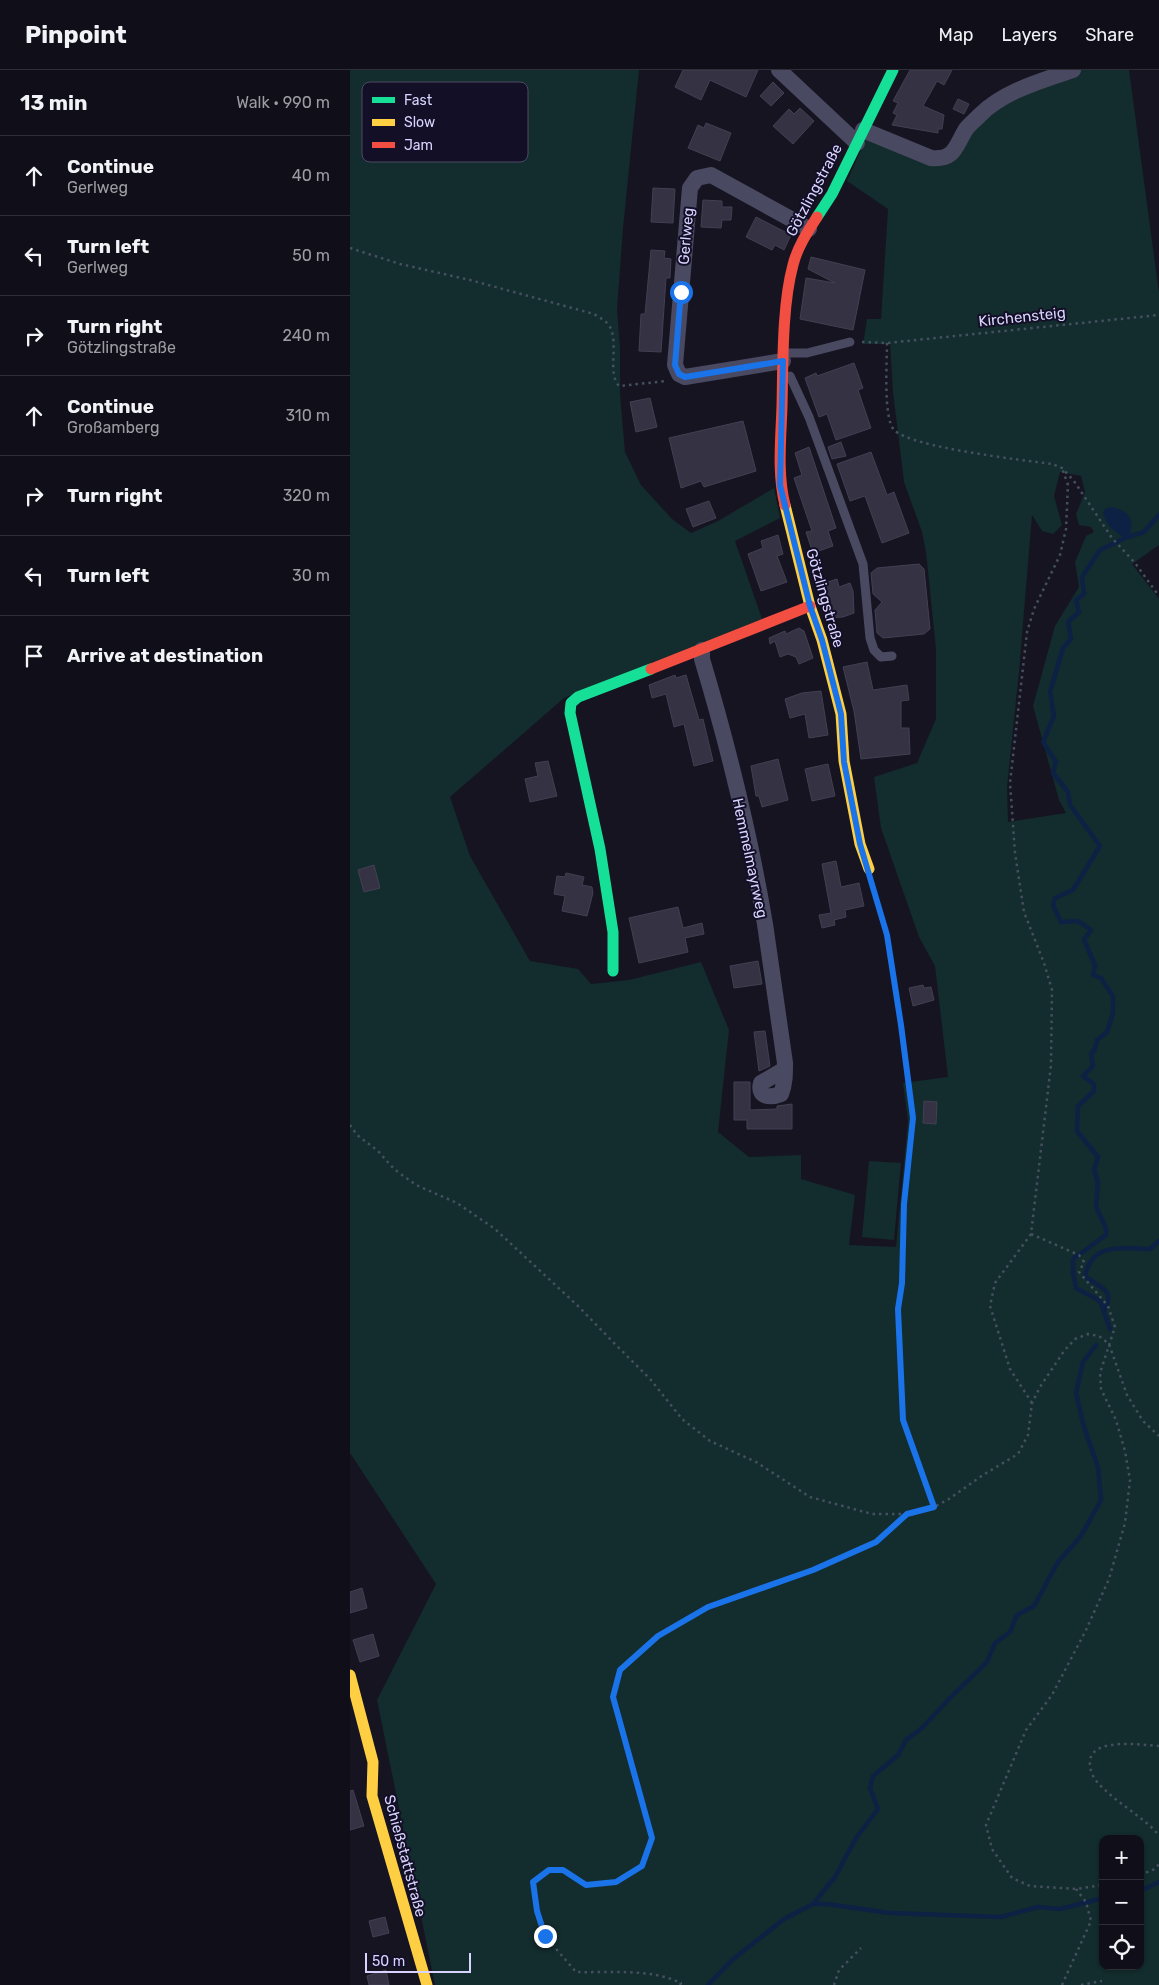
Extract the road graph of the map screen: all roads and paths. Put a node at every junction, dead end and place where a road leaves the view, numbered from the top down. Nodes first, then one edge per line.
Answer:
1 (778, 70) edge
2 (893, 70) edge
3 (1073, 70) edge
4 (860, 137) junction
5 (809, 229) junction
6 (350, 248) edge
7 (1159, 315) edge
8 (850, 342) joint
9 (887, 343) junction
10 (783, 357) junction
11 (679, 374) junction
12 (1062, 468) junction
13 (1159, 596) edge
14 (810, 606) junction
15 (702, 650) junction
16 (892, 656) dead end
17 (869, 869) joint
18 (613, 971) dead end
19 (784, 1069) dead end
20 (350, 1125) edge
21 (1031, 1234) junction
22 (1109, 1344) junction
23 (1032, 1403) junction
24 (1159, 1436) edge
25 (934, 1507) junction
26 (907, 1514) junction
27 (350, 1675) edge
28 (1159, 1746) edge
29 (1159, 1835) edge
30 (1159, 1864) edge
31 (1144, 1874) edge
32 (1099, 1886) edge
33 (1076, 1889) junction
34 (861, 1948) dead end
35 (1102, 1982) dead end
36 (427, 1985) edge
37 (680, 1985) edge
38 (834, 1985) edge
39 (1062, 1985) edge
40 (1081, 1985) edge

1 - 4 street
2 - 4 street, Götzlingstraße
3 - 4 street
4 - 5 street, Götzlingstraße
5 - 10 street, Götzlingstraße
5 - 11 street, Gerlweg
6 - 11 path
7 - 9 path, Kirchensteig
8 - 9 path, Kirchensteig
8 - 10 lane
9 - 12 path
10 - 11 street
10 - 14 street, Götzlingstraße
10 - 16 lane, Götzlingstraße
12 - 13 path
12 - 21 path
14 - 15 street
14 - 17 street, Götzlingstraße
15 - 18 street
15 - 19 street, Hemmelmayrweg
17 - 25 path
20 - 26 path
21 - 22 path
21 - 23 path
22 - 23 path
22 - 24 path
22 - 33 path
23 - 25 path
25 - 26 path
26 - 37 path
27 - 36 street, Schießstattstraße
28 - 29 path
30 - 31 path
32 - 33 path
33 - 39 path
34 - 38 path
35 - 40 path

